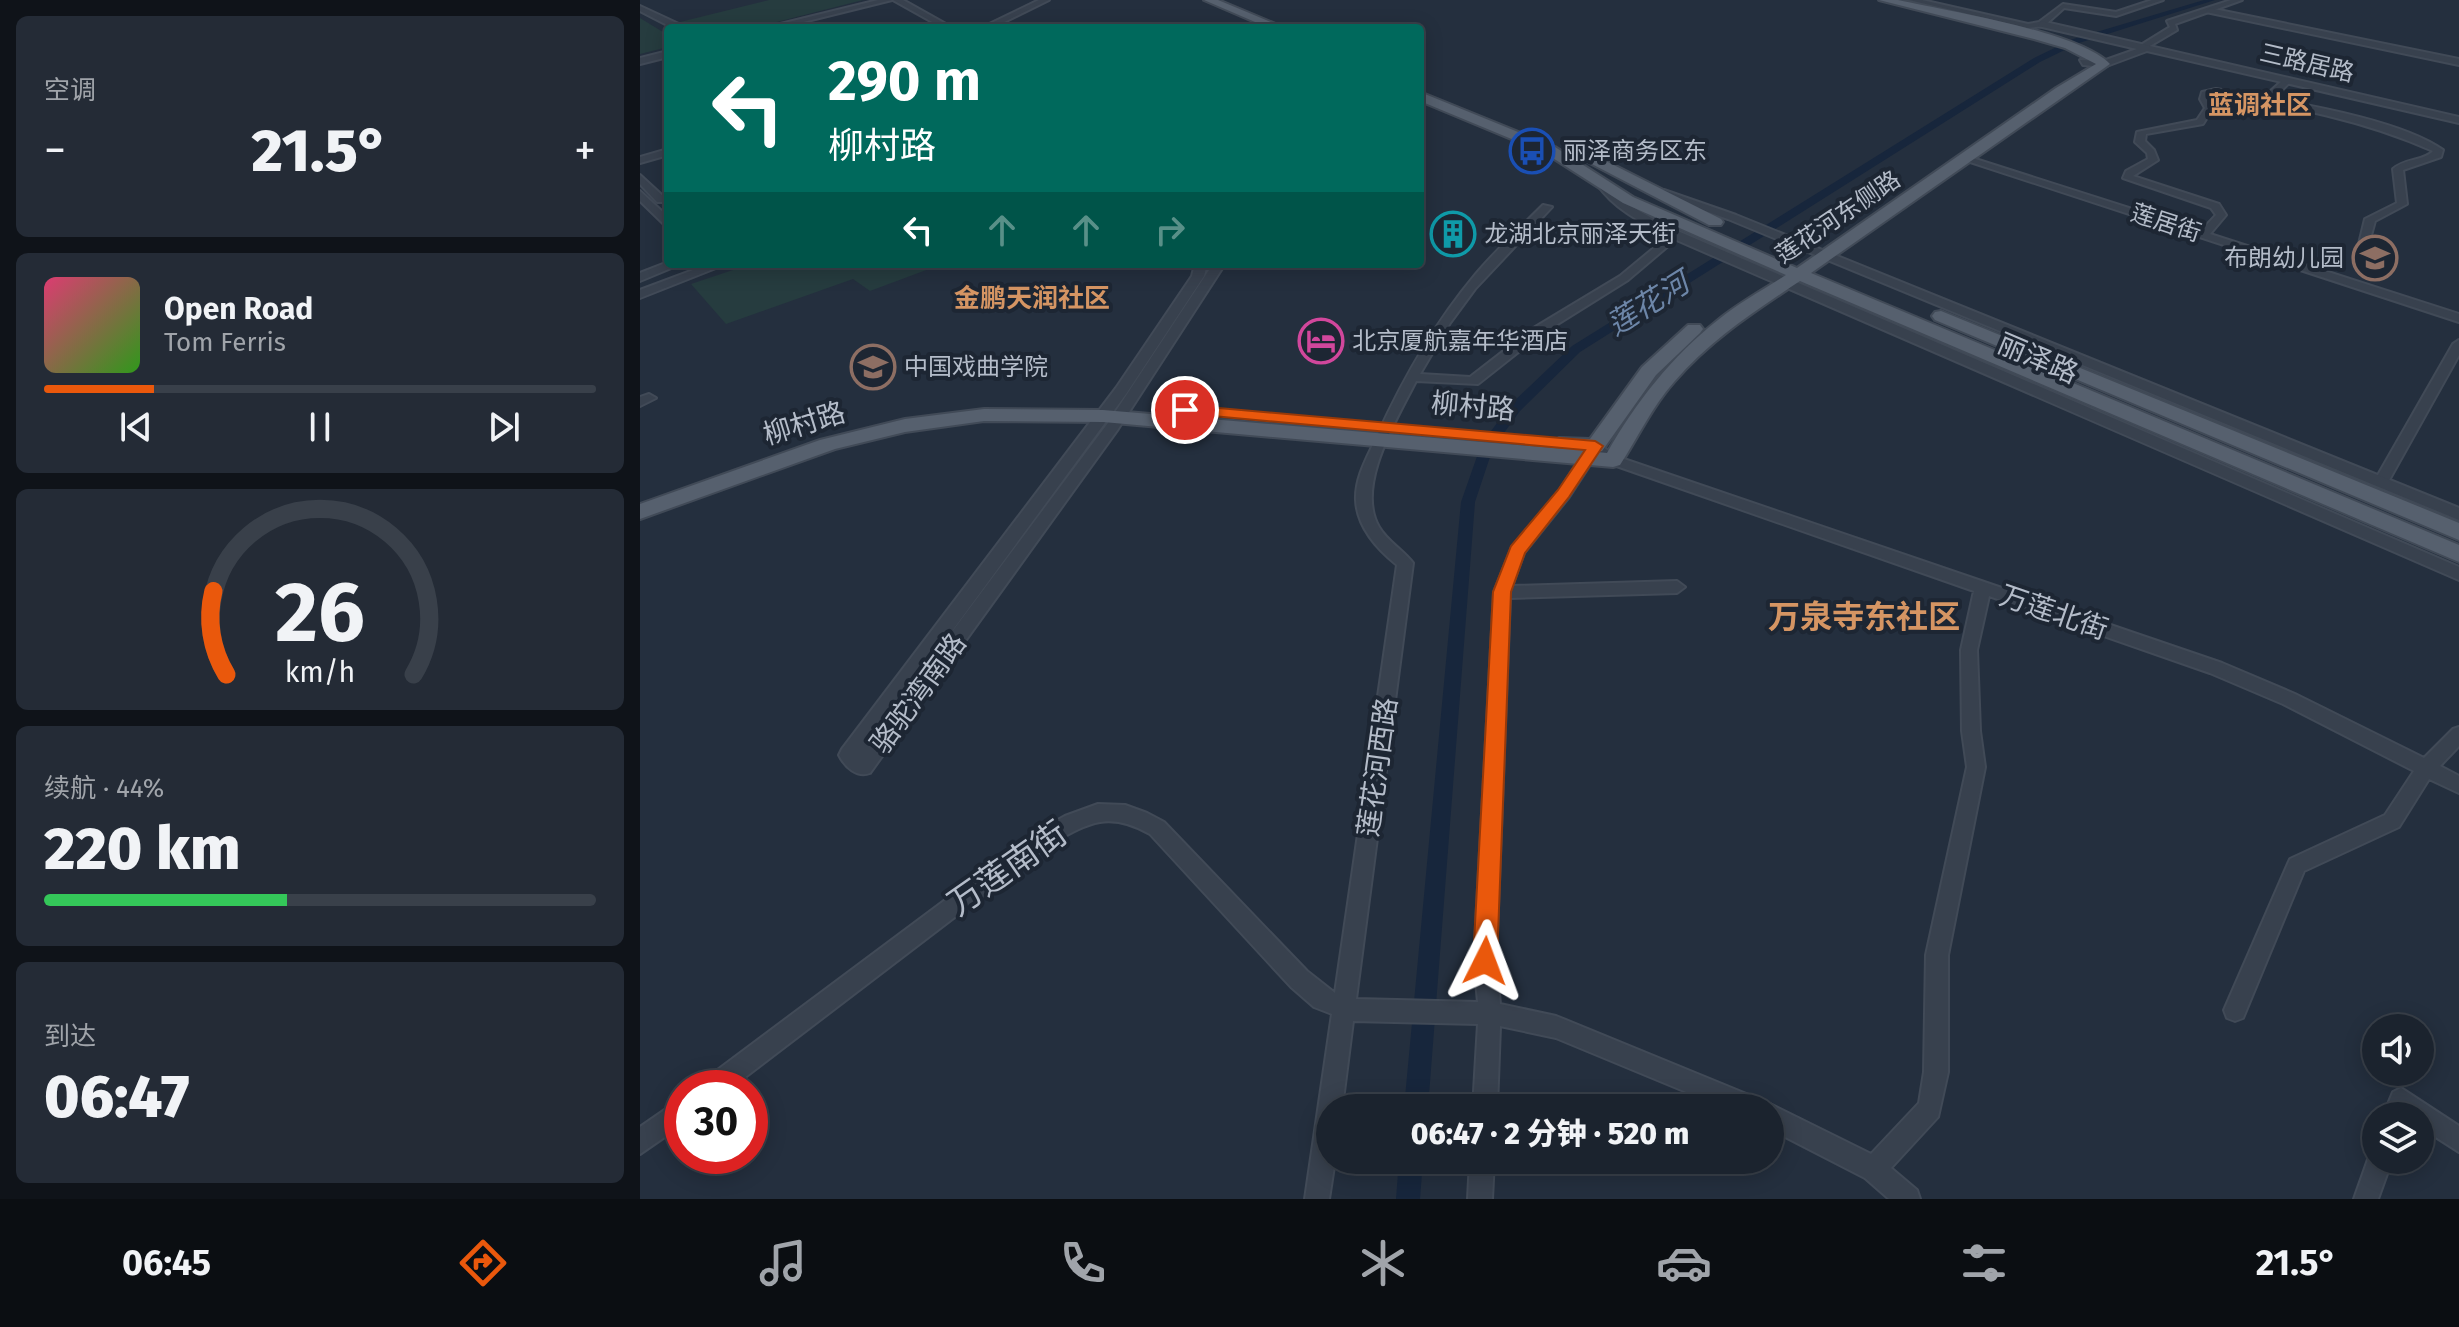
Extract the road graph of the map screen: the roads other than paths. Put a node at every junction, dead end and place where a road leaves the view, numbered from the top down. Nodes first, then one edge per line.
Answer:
1 (892, 0) edge
2 (1032, 0) edge
3 (1045, 0) edge
4 (1868, 0) edge
5 (1884, 0) edge
6 (1913, 0) edge
7 (2159, 0) edge
8 (2238, 0) edge
9 (644, 3) edge
10 (1204, 3) edge
11 (2209, 10) junction
12 (674, 24) edge
13 (786, 24) edge
14 (796, 24) edge
15 (930, 24) edge
16 (941, 24) edge
17 (983, 24) edge
18 (994, 24) edge
19 (1247, 24) edge
20 (1267, 24) edge
21 (2041, 24) junction
22 (2040, 40) junction
23 (2142, 48) junction
24 (664, 54) edge
25 (2080, 56) junction
26 (640, 59) edge
27 (2459, 62) edge
28 (2104, 64) junction
29 (2287, 81) junction
30 (1424, 87) edge
31 (1424, 98) edge
32 (2266, 100) junction
33 (2459, 120) edge
34 (664, 151) edge
35 (640, 158) edge
36 (1963, 158) junction
37 (640, 178) edge
38 (1603, 184) junction
39 (640, 194) edge
40 (664, 204) edge
41 (1547, 207) dead end
42 (664, 220) edge
43 (1676, 235) junction
44 (2203, 235) junction
45 (1697, 238) junction
46 (2363, 248) dead end
47 (1791, 263) junction
48 (664, 268) edge
49 (704, 268) edge
50 (1200, 268) edge
51 (1217, 268) edge
52 (640, 277) edge
53 (640, 294) edge
54 (2459, 318) edge
55 (2459, 344) edge
56 (2109, 374) junction
57 (1412, 377) junction
58 (2077, 407) junction
59 (1115, 411) junction
60 (2193, 421) junction
61 (2159, 426) junction
62 (1384, 434) junction
63 (1591, 452) junction
64 (1613, 460) junction
65 (640, 499) edge
66 (2377, 500) junction
67 (640, 512) edge
68 (2459, 514) edge
69 (2459, 532) edge
70 (2459, 554) edge
71 (2459, 574) edge
72 (1677, 587) dead end
73 (1983, 588) junction
74 (1502, 592) junction
75 (2459, 734) edge
76 (2426, 768) junction
77 (2459, 785) edge
78 (1345, 1009) junction
79 (2235, 1010) dead end
80 (1479, 1014) junction
81 (736, 1070) edge
82 (1332, 1094) edge
83 (1484, 1094) edge
84 (1719, 1094) edge
85 (1784, 1123) edge
86 (2434, 1123) edge
87 (664, 1124) edge
88 (2459, 1140) edge
89 (640, 1142) edge
90 (1874, 1169) junction
91 (1321, 1174) edge
92 (1481, 1174) edge
93 (2375, 1174) edge
94 (1317, 1199) edge
95 (1480, 1199) edge
96 (1908, 1199) edge
97 (2366, 1199) edge

1 - 13 street
1 - 14 street
1 - 15 street
1 - 16 street
2 - 17 street
3 - 18 street
4 - 22 main road
5 - 22 main road
6 - 21 street
7 - 21 street
8 - 11 street
9 - 12 street
10 - 19 main road
10 - 20 main road
11 - 23 street
11 - 27 street
21 - 23 street, 三路居路
22 - 25 main road
23 - 28 street
23 - 29 street, 三路居路
24 - 26 street
25 - 28 main road
25 - 47 main road, 莲花河东侧路
28 - 36 main road, 莲花河东侧路
29 - 32 street
29 - 33 street, 三路居路
30 - 47 main road, 丽泽路
31 - 38 main road, 丽泽路
32 - 44 street
32 - 46 street
34 - 35 street
36 - 44 street, 莲居街
36 - 47 main road, 莲花河东侧路
37 - 40 street
38 - 43 street, 丽泽路
38 - 45 main road, 丽泽路
39 - 42 street
41 - 57 street, 莲花河西路
43 - 45 street, 丽泽路
43 - 57 street
44 - 54 street, 莲居街
45 - 47 main road, 丽泽路
47 - 56 street, 丽泽路
47 - 58 street, 丽泽路
47 - 60 main road, 丽泽路
47 - 61 main road, 丽泽路
47 - 63 main road, 莲花河东侧路
47 - 64 main road, 莲花河东侧路
48 - 52 street
49 - 53 street
50 - 59 street, 骆驼湾南路
51 - 59 street, 骆驼湾南路
55 - 66 street
56 - 60 main road
56 - 66 street, 丽泽路
57 - 62 street, 莲花河西路
58 - 61 main road
58 - 71 street, 丽泽路
59 - 59 street, 骆驼湾南路
59 - 62 main road, 柳村路
59 - 65 main road, 柳村路
59 - 67 main road, 柳村路
60 - 66 main road, 丽泽路
61 - 66 main road, 丽泽路
62 - 63 main road, 柳村路
62 - 78 street, 莲花河西路
63 - 64 main road, 柳村路
63 - 74 street
64 - 73 street, 万莲北街
66 - 68 street, 丽泽路
66 - 69 main road, 丽泽路
66 - 70 main road, 丽泽路
72 - 74 street
73 - 76 street, 万莲北街
73 - 90 street
74 - 80 street
75 - 76 street
76 - 77 street, 万莲北街
76 - 79 street
78 - 80 street, 万莲南街
78 - 81 street, 万莲南街
78 - 82 street, 莲花河西路
80 - 83 street
80 - 84 street
85 - 90 street
86 - 88 street
87 - 89 street
90 - 96 street
91 - 94 street, 莲花河西路
92 - 95 street
93 - 97 street

